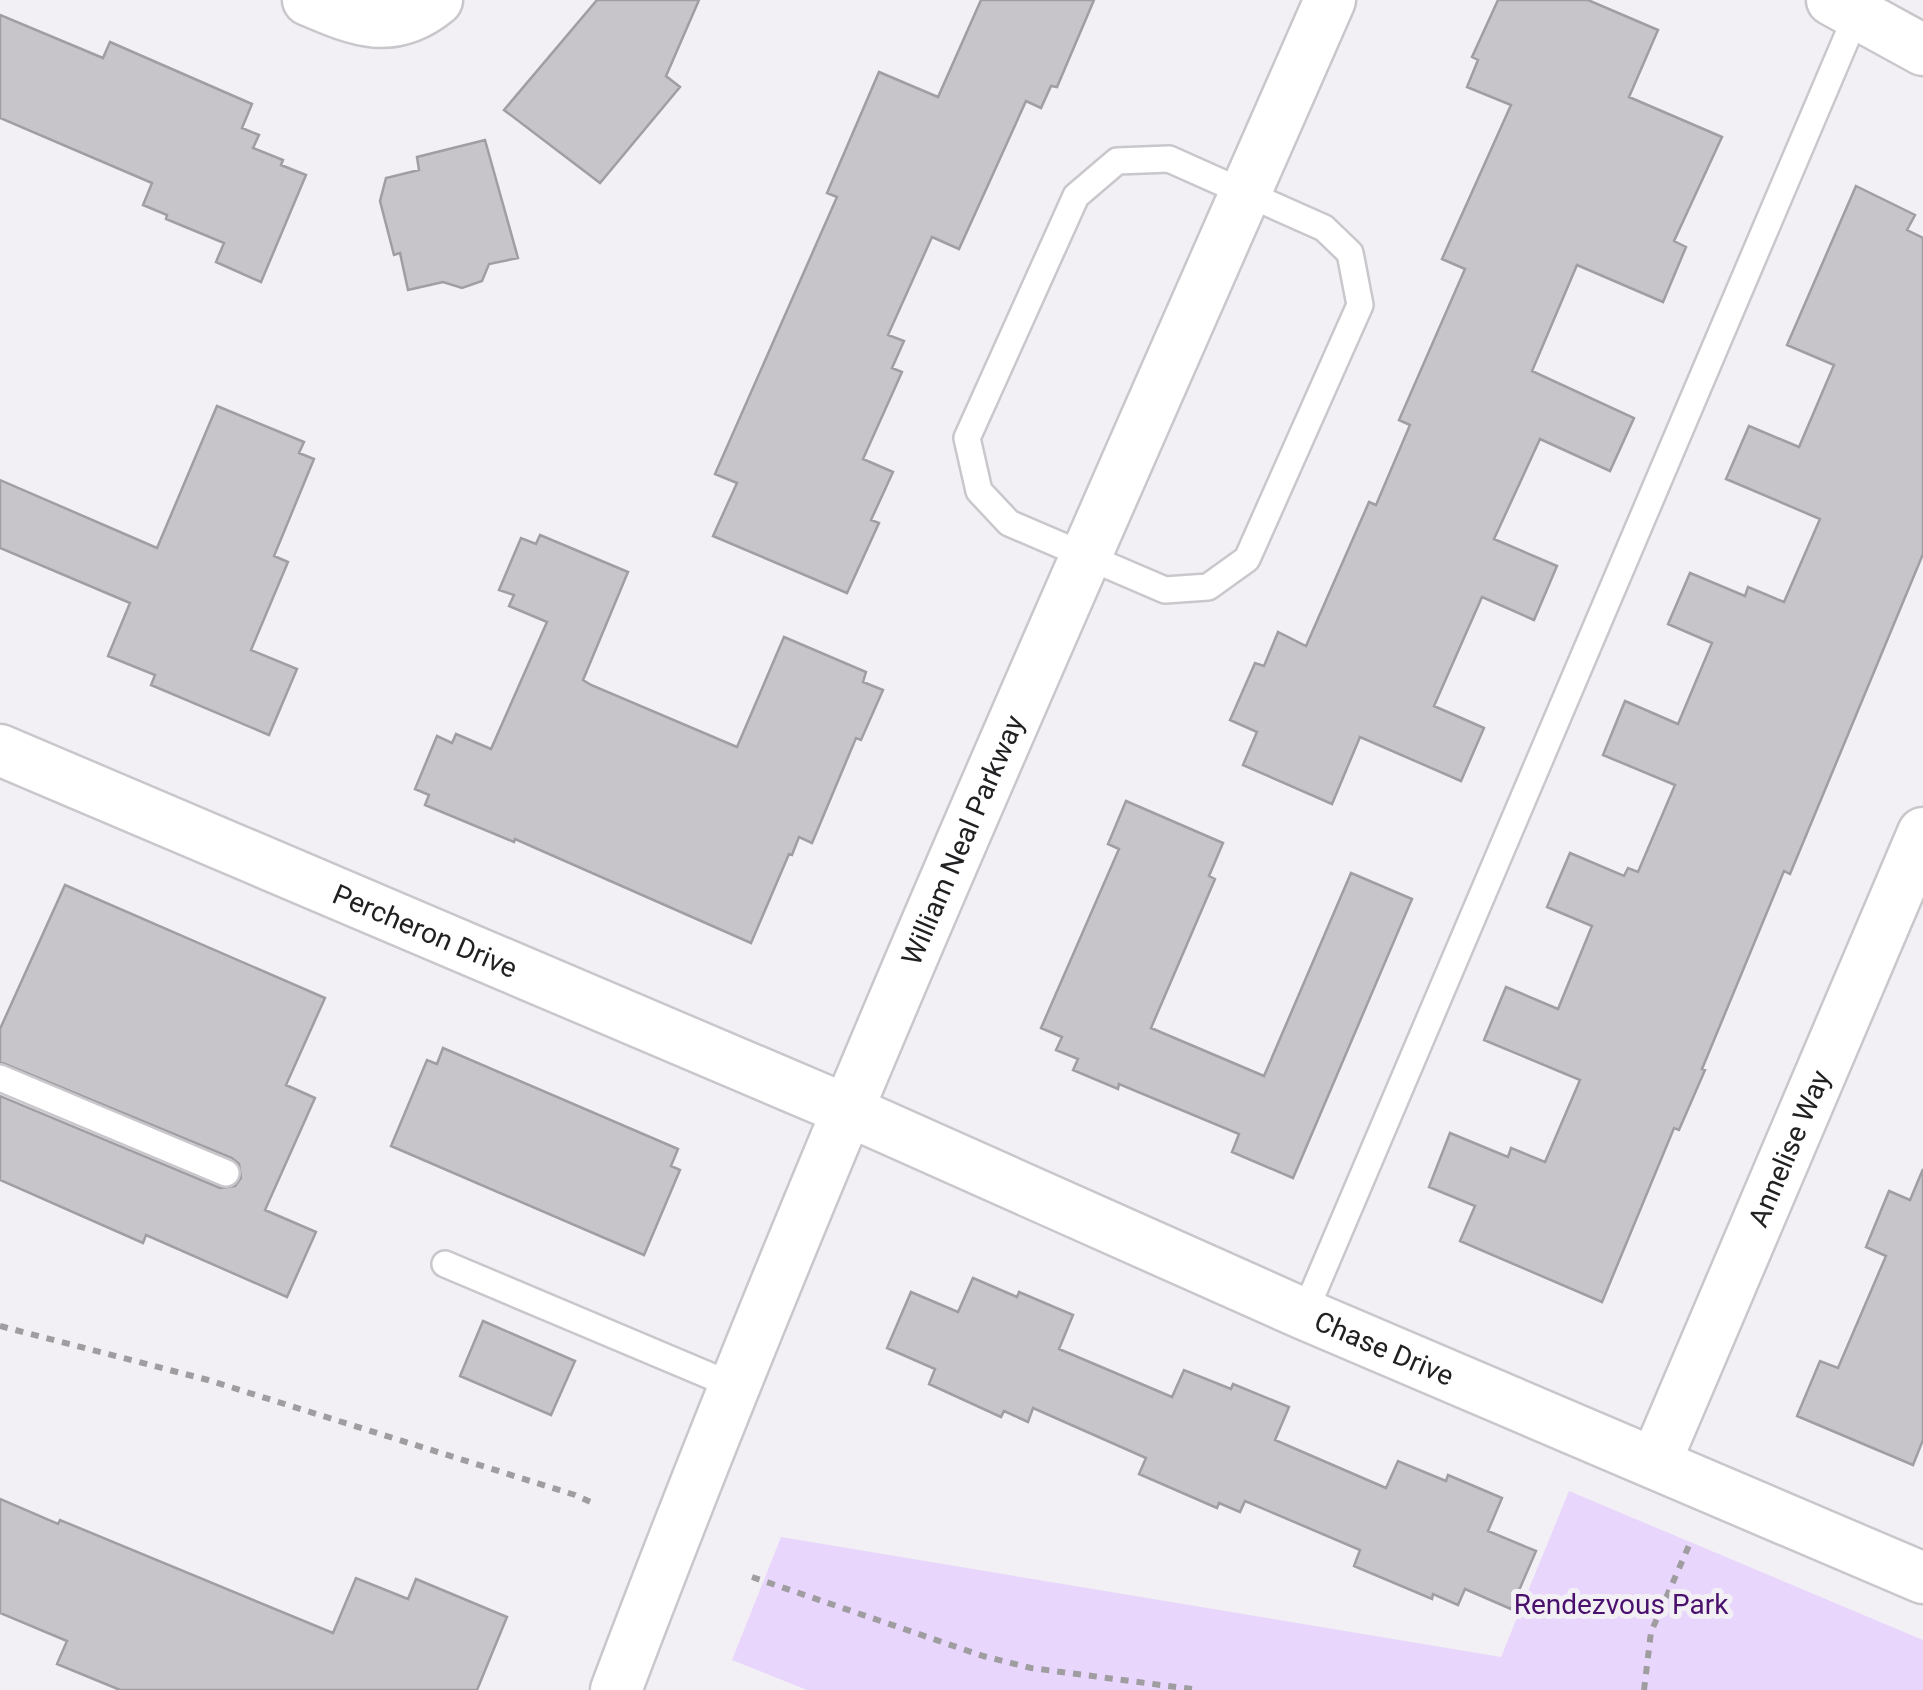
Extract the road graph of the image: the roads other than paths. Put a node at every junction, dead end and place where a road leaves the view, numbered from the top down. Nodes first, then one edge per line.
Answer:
1 (308, 0) edge
2 (1330, 0) edge
3 (1851, 4) edge
4 (429, 6) edge
5 (1923, 50) edge
6 (1246, 192) junction
7 (1086, 558) junction
8 (1, 754) edge
9 (1923, 833) edge
10 (0, 1078) edge
11 (849, 1111) junction
12 (226, 1173) dead end
13 (445, 1264) dead end
14 (1304, 1314) junction
15 (734, 1386) junction
16 (1655, 1463) junction
17 (1923, 1578) edge
18 (616, 1690) edge

1 - 4 street
2 - 6 street, William Neal Parkway
3 - 5 street
3 - 14 lane
6 - 7 street, William Neal Parkway
6 - 7 lane
6 - 7 lane
7 - 11 street, William Neal Parkway
8 - 11 street, Percheron Drive
9 - 16 street, Annelise Way
10 - 12 lane
11 - 14 street, Chase Drive
11 - 15 street, William Neal Parkway
13 - 15 lane
14 - 16 street, Chase Drive
15 - 18 street, William Neal Parkway
16 - 17 street, Chase Drive

